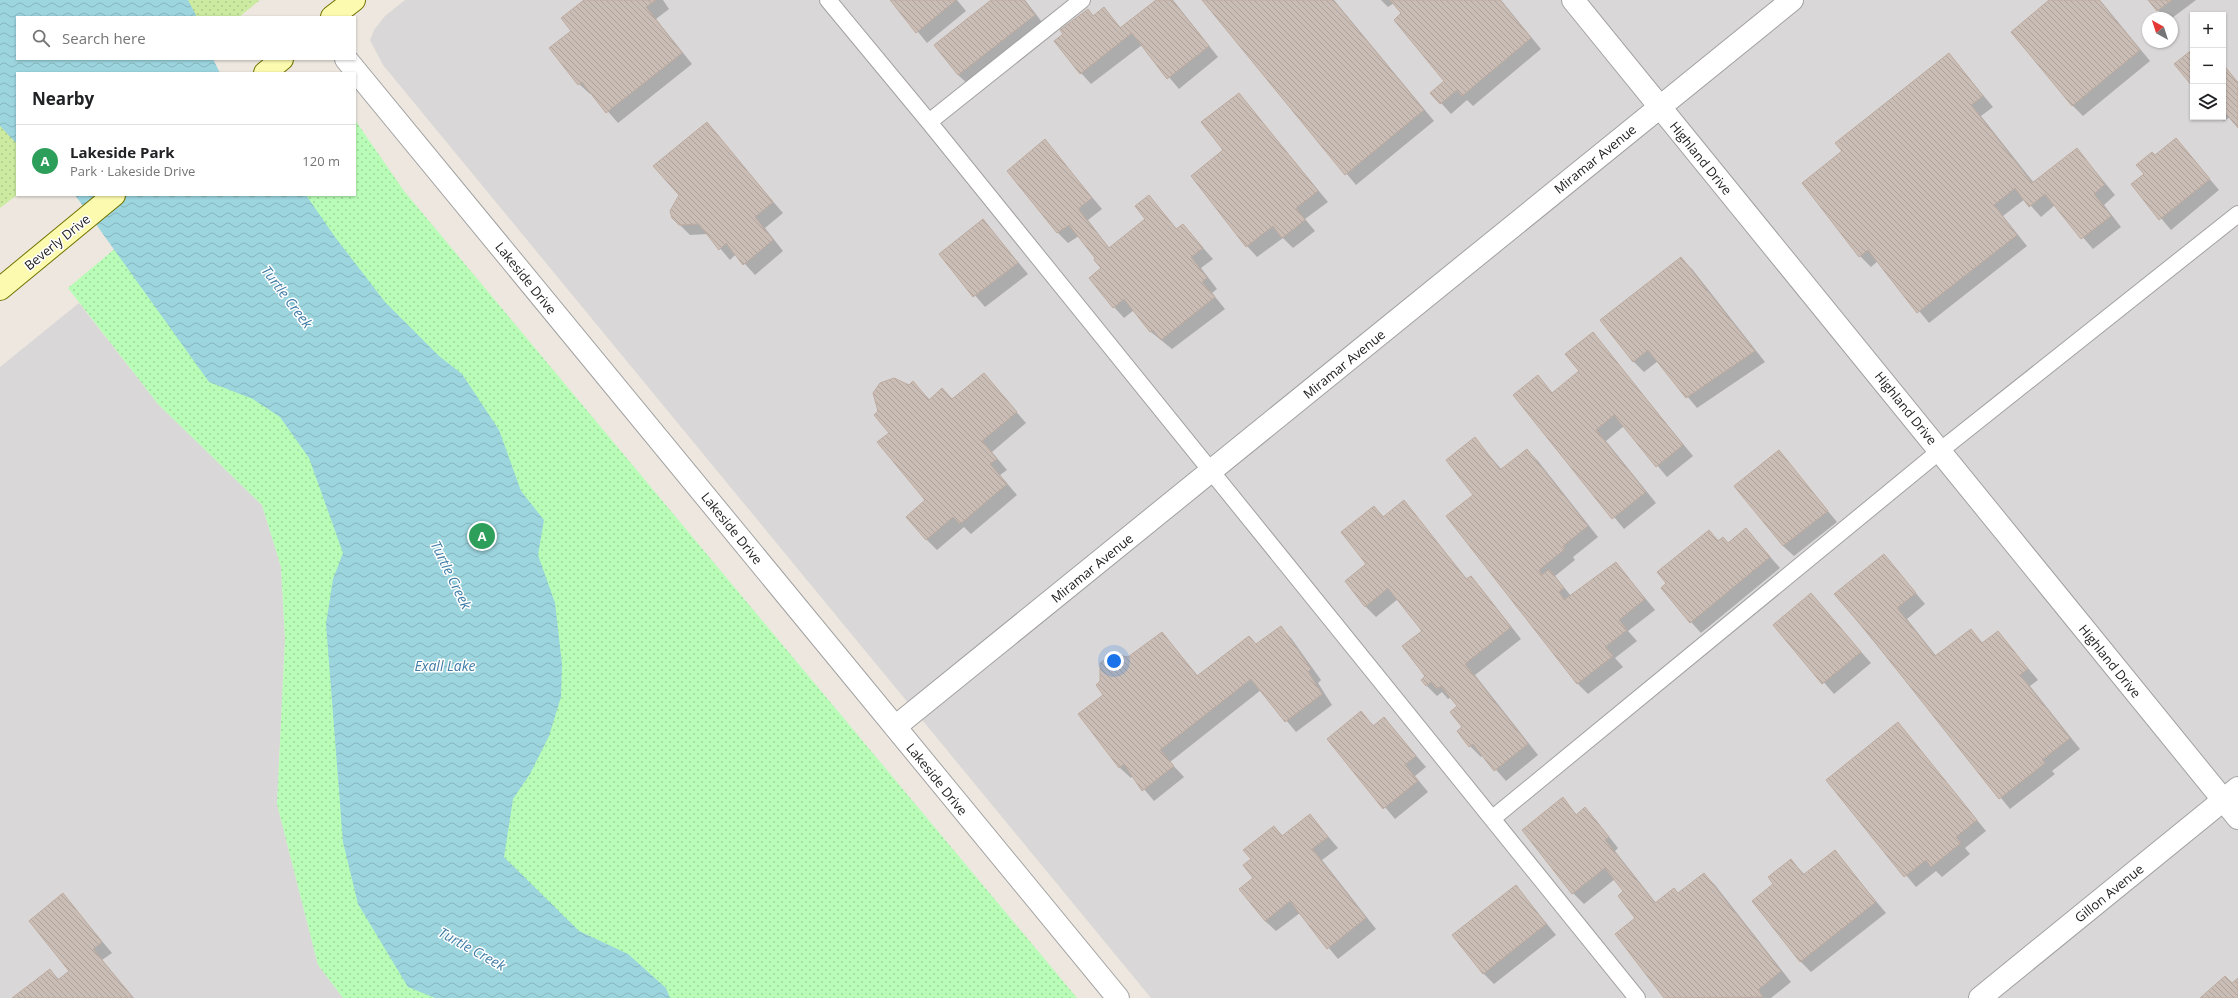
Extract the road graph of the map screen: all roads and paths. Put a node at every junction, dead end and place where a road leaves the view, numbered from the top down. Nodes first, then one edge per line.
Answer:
1 (354, 0) edge
2 (828, 0) edge
3 (1082, 0) edge
4 (1573, 0) edge
5 (1792, 0) edge
6 (333, 16) edge
7 (281, 60) edge
8 (347, 60) edge
9 (266, 72) edge
10 (1659, 107) junction
11 (929, 122) junction
12 (113, 196) edge
13 (2238, 214) edge
14 (0, 289) edge
15 (1941, 450) junction
16 (1212, 471) junction
17 (895, 727) junction
18 (2231, 794) edge
19 (1493, 818) junction
20 (2238, 818) edge
21 (1118, 998) edge
22 (1637, 998) edge
23 (1980, 998) edge

1 - 6 street
2 - 11 lane
3 - 11 lane
4 - 10 street, Highland Drive
5 - 10 street, Miramar Avenue
7 - 9 street
8 - 17 street, Lakeside Drive
10 - 15 street, Highland Drive
10 - 16 street, Miramar Avenue
11 - 16 lane
12 - 14 street, Beverly Drive
13 - 15 lane
15 - 18 street, Highland Drive
15 - 19 lane
16 - 17 street, Miramar Avenue
16 - 19 lane
17 - 21 street, Lakeside Drive
18 - 20 street, Highland Drive
18 - 23 street, Gillon Avenue
19 - 22 lane

